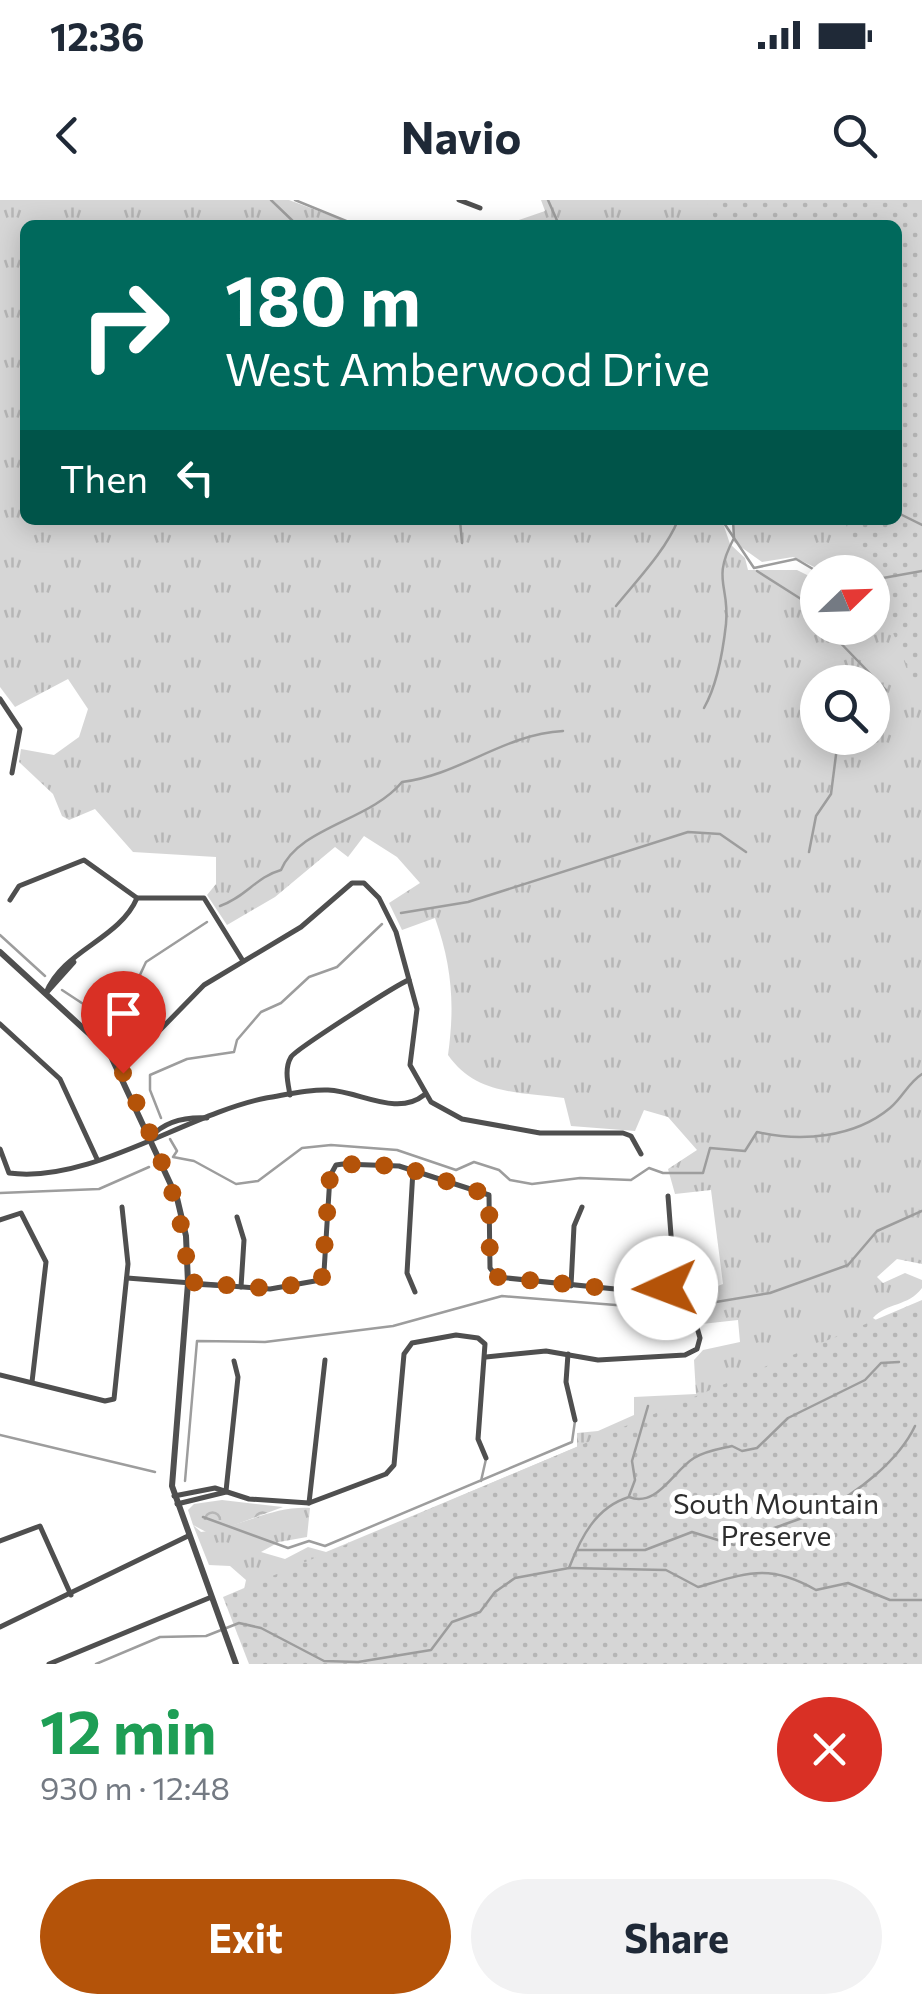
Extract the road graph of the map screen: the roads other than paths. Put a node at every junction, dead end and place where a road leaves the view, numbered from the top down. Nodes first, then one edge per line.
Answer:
1 (459, 200) edge
2 (480, 208) dead end
3 (0, 699) edge
4 (10, 712) junction
5 (0, 718) edge
6 (12, 773) dead end
7 (137, 898) junction
8 (10, 900) dead end
9 (0, 952) edge
10 (244, 961) junction
11 (409, 980) junction
12 (46, 993) junction
13 (0, 1024) edge
14 (160, 1030) dead end
15 (290, 1095) junction
16 (424, 1095) junction
17 (212, 1118) junction
18 (177, 1121) junction
19 (180, 1129) junction
20 (150, 1137) junction
21 (0, 1149) edge
22 (640, 1154) dead end
23 (97, 1160) junction
24 (413, 1170) junction
25 (668, 1196) dead end
26 (582, 1207) dead end
27 (122, 1208) dead end
28 (237, 1217) dead end
29 (0, 1220) edge
30 (128, 1278) junction
31 (188, 1282) junction
32 (571, 1286) junction
33 (242, 1287) junction
34 (674, 1288) junction
35 (415, 1292) dead end
36 (568, 1354) junction
37 (486, 1357) junction
38 (234, 1360) dead end
39 (325, 1360) dead end
40 (0, 1375) edge
41 (32, 1382) junction
42 (575, 1420) dead end
43 (486, 1458) dead end
44 (226, 1492) junction
45 (207, 1494) junction
46 (176, 1500) junction
47 (309, 1503) junction
48 (188, 1536) junction
49 (0, 1540) edge
50 (72, 1595) junction
51 (210, 1598) junction
52 (0, 1627) edge
53 (49, 1664) edge
54 (236, 1664) edge

1 - 2 street
3 - 4 street
4 - 5 street
4 - 6 street
7 - 8 street
7 - 10 street
7 - 12 street
9 - 12 street
10 - 11 street
10 - 14 street
11 - 15 street
11 - 16 street
12 - 20 street
13 - 23 street
15 - 16 street
15 - 17 street
16 - 22 street
17 - 18 street
17 - 19 street
18 - 19 street
18 - 20 street
19 - 20 street
20 - 23 street
20 - 31 street
21 - 23 street
24 - 32 street
24 - 33 street
24 - 35 street
25 - 34 street
26 - 32 street
27 - 30 street
28 - 33 street
29 - 41 street
30 - 31 street
30 - 41 street
31 - 33 street
31 - 46 street
32 - 34 street
34 - 36 street
36 - 37 street
36 - 42 street
37 - 43 street
37 - 47 street
38 - 44 street
39 - 47 street
40 - 41 street
44 - 45 street
44 - 45 street
44 - 47 street
45 - 46 street
46 - 48 street
48 - 50 street
48 - 51 street
49 - 50 street
50 - 52 street
51 - 53 street
51 - 54 street

